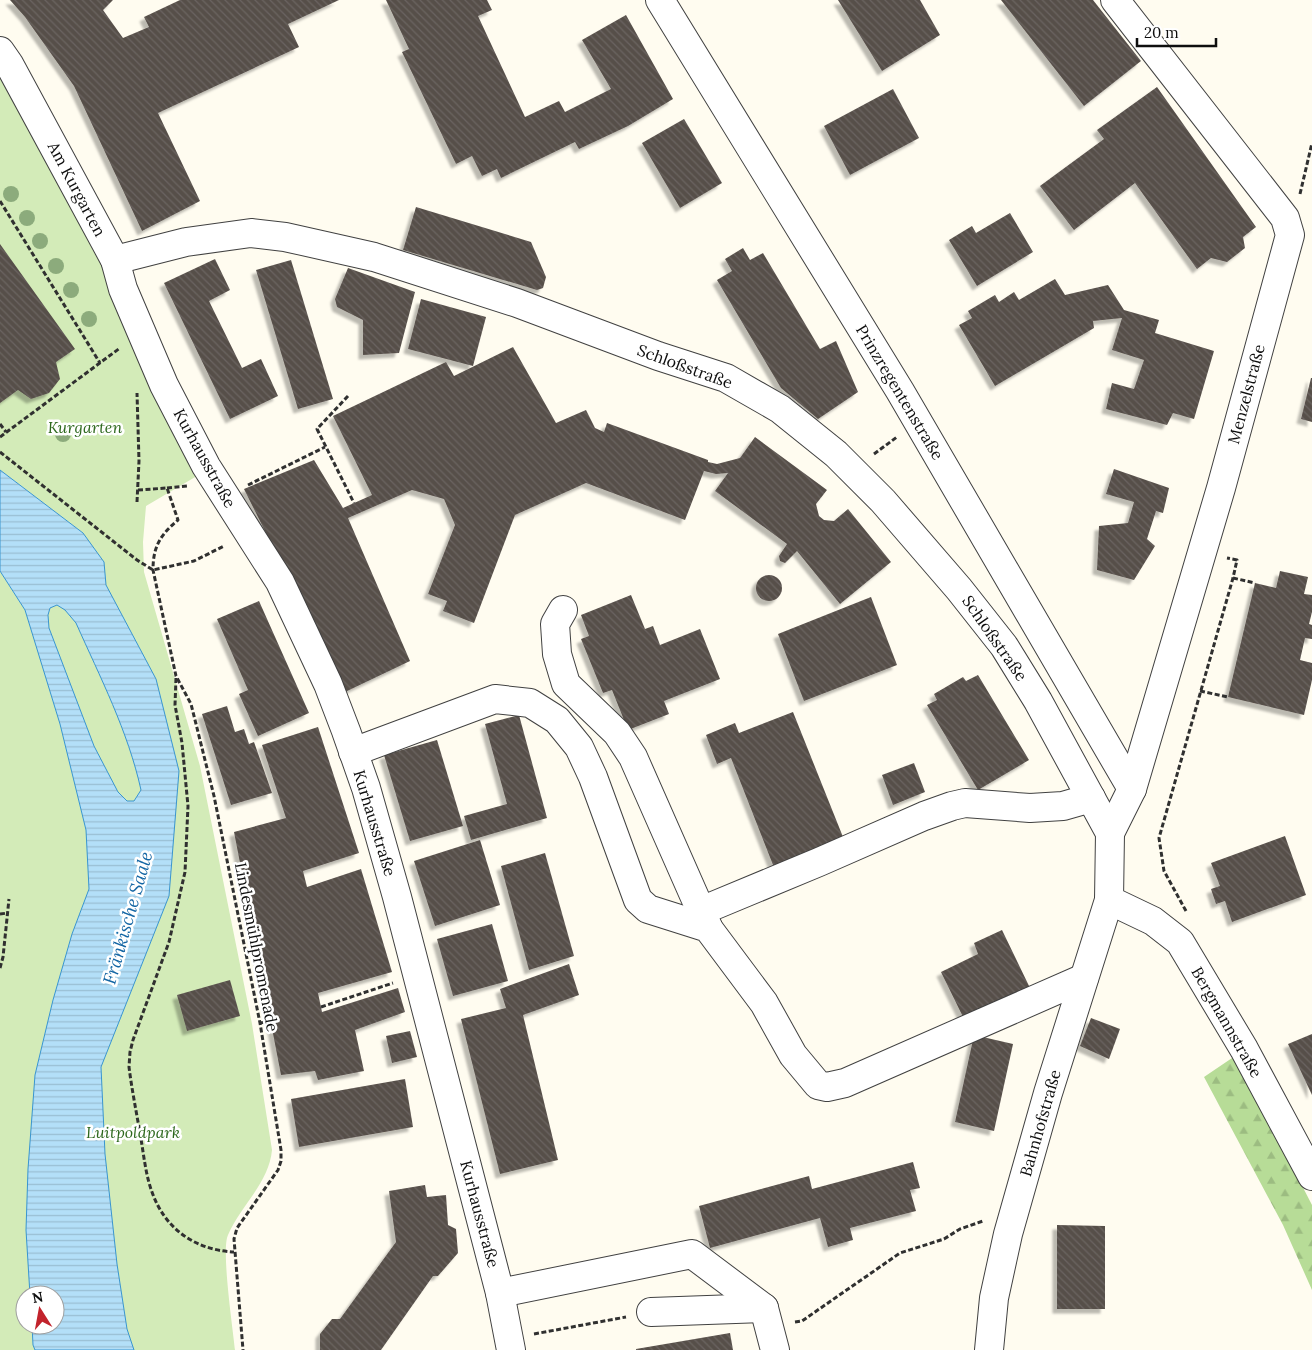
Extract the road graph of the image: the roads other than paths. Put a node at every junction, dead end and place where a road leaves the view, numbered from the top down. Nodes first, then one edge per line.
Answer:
1 (660, 0) edge
2 (1115, 0) edge
3 (0, 51) edge
4 (115, 260) junction
5 (134, 339) joint
6 (564, 610) dead end
7 (617, 733) junction
8 (350, 741) junction
9 (579, 747) junction
10 (1132, 789) junction
11 (1091, 798) junction
12 (1110, 832) junction
13 (1109, 900) junction
14 (705, 920) junction
15 (1084, 978) junction
16 (1312, 1176) edge
17 (500, 1293) junction
18 (651, 1312) road end
19 (770, 1329) edge
20 (510, 1344) edge
21 (989, 1350) edge

1 - 10 street, Prinzregentenstraße
2 - 10 street, Menzelstraße
3 - 4 street, Am Kurgarten
4 - 5 street, Am Kurgarten
4 - 11 street, Schloßstraße
5 - 8 street, Kurhausstraße
6 - 7 street
7 - 9 street
7 - 14 street
8 - 9 street
8 - 17 street, Kurhausstraße
9 - 14 street
10 - 12 street, Menzelstraße
11 - 12 street, Schloßstraße
11 - 14 street
12 - 13 street
13 - 15 street, Bahnhofstraße
13 - 16 street, Bergmannstraße
14 - 15 street
15 - 21 street, Bahnhofstraße
17 - 19 street
17 - 20 street, Kurhausstraße
18 - 19 street

